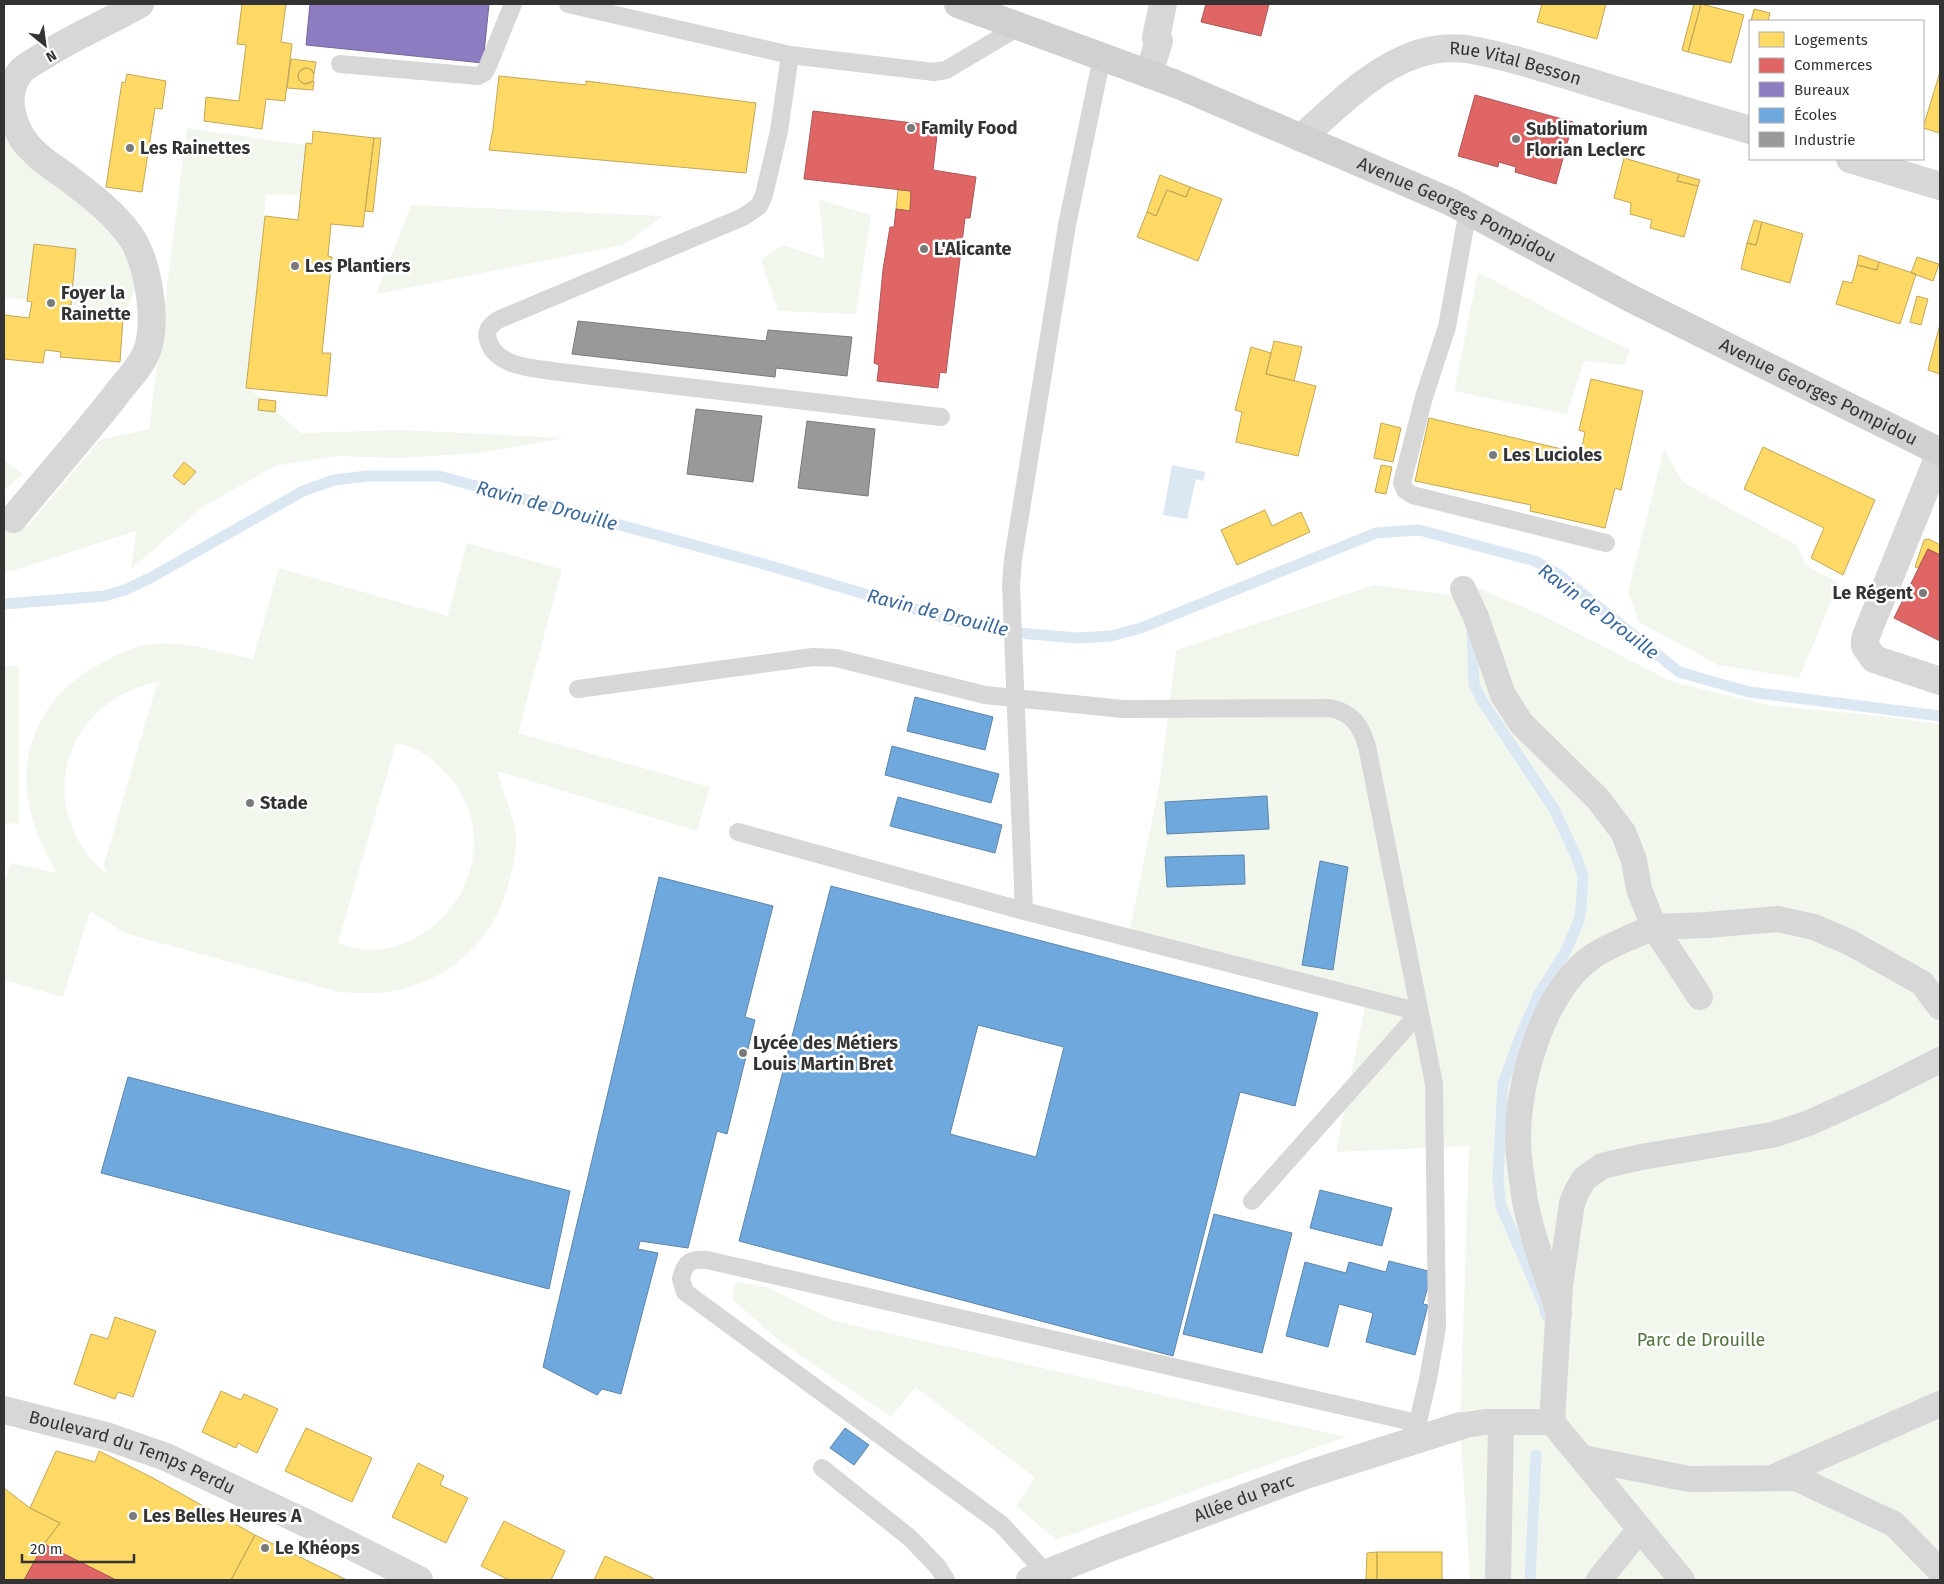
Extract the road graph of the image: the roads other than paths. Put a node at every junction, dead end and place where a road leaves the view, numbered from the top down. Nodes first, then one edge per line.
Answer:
1 (140, 4) edge
2 (513, 4) edge
3 (568, 4) edge
4 (958, 4) edge
5 (1163, 4) edge
6 (1020, 26) junction
7 (790, 55) junction
8 (1102, 56) junction
9 (340, 64) dead end
10 (1149, 74) junction
11 (1749, 130) edge
12 (1301, 138) junction
13 (1853, 160) edge
14 (1940, 186) edge
15 (1468, 210) junction
16 (941, 417) dead end
17 (1940, 452) edge
18 (12, 518) dead end
19 (1606, 543) dead end
20 (1463, 589) dead end
21 (1940, 681) edge
22 (578, 689) dead end
23 (1015, 698) junction
24 (738, 832) dead end
25 (1024, 911) junction
26 (1654, 927) junction
27 (1700, 997) dead end
28 (1940, 1007) edge
29 (1420, 1012) junction
30 (1940, 1060) edge
31 (1252, 1201) dead end
32 (1559, 1314) junction
33 (1940, 1404) edge
34 (4, 1410) edge
35 (1501, 1422) junction
36 (1552, 1422) junction
37 (1460, 1426) joint
38 (1416, 1431) junction
39 (1583, 1458) junction
40 (822, 1468) dead end
41 (1770, 1478) junction
42 (1640, 1529) junction
43 (1940, 1571) edge
44 (1038, 1577) edge
45 (419, 1580) edge
46 (946, 1580) edge
47 (1498, 1580) edge
48 (1599, 1580) edge
49 (1682, 1580) edge

1 - 18 street
2 - 9 lane
3 - 7 lane
4 - 6 main road, Avenue Georges Pompidou
5 - 10 street
6 - 7 lane
6 - 8 main road, Avenue Georges Pompidou
7 - 16 lane
8 - 10 main road, Avenue Georges Pompidou
8 - 23 lane
10 - 12 main road, Avenue Georges Pompidou
11 - 12 street, Rue Vital Besson
12 - 15 main road, Avenue Georges Pompidou
13 - 14 street
15 - 17 main road, Avenue Georges Pompidou
15 - 19 lane
17 - 21 street
20 - 26 street
22 - 23 lane
23 - 25 lane
23 - 29 lane
24 - 25 lane
25 - 29 lane
26 - 27 street
26 - 28 street
26 - 32 street
29 - 31 lane
29 - 38 lane
30 - 32 street
32 - 36 street
33 - 41 street
34 - 45 street, Boulevard du Temps Perdu
35 - 36 street
35 - 37 street
35 - 47 street
36 - 39 street
37 - 38 street, Allée du Parc
38 - 44 street, Allée du Parc
38 - 44 lane
39 - 41 street
39 - 42 street
40 - 46 lane
41 - 43 street
42 - 48 street
42 - 49 street

